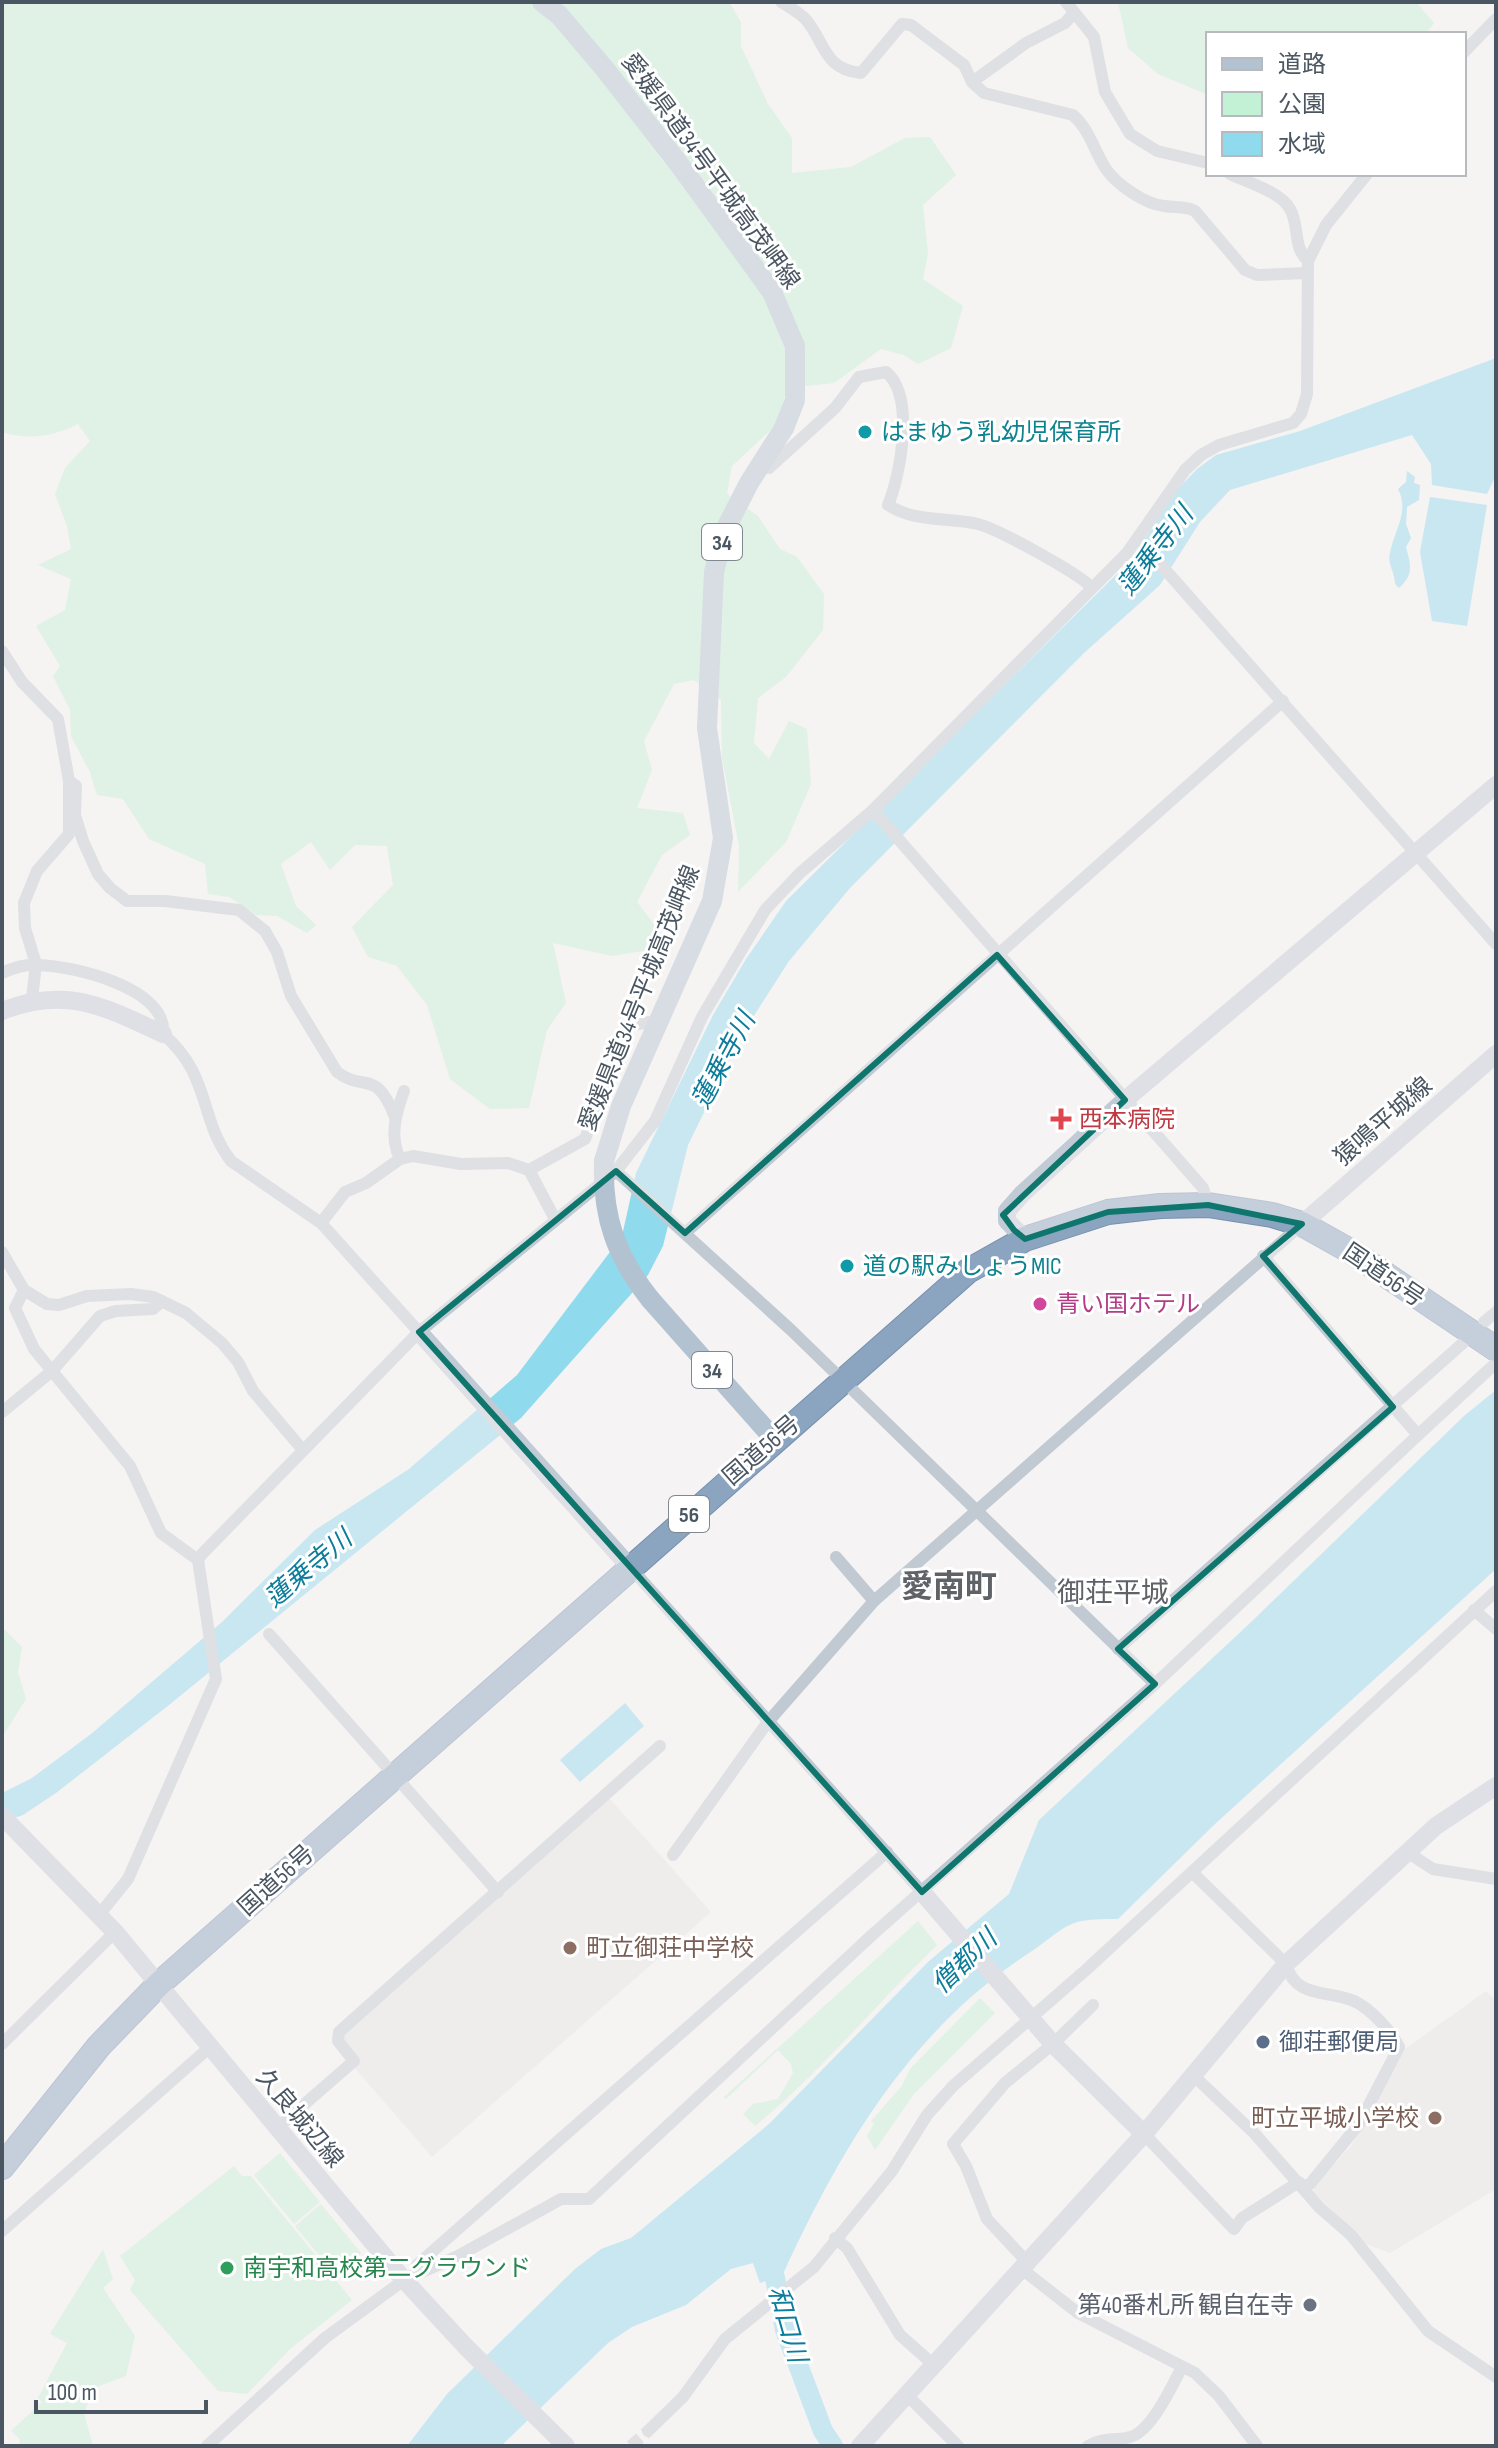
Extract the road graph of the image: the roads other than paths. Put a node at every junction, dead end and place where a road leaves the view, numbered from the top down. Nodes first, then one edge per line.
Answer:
1 (542, 2) edge
2 (781, 2) edge
3 (1066, 2) edge
4 (1073, 14) junction
5 (1496, 19) edge
6 (1466, 50) edge
7 (972, 82) junction
8 (1206, 163) edge
9 (1234, 176) edge
10 (1365, 176) edge
11 (1307, 267) junction
12 (759, 467) junction
13 (1141, 541) junction
14 (1091, 587) junction
15 (2, 651) edge
16 (1283, 701) junction
17 (69, 781) junction
18 (1496, 785) edge
19 (876, 813) junction
20 (1418, 855) junction
21 (1496, 944) edge
22 (997, 955) junction
23 (36, 964) junction
24 (2, 973) edge
25 (32, 999) junction
26 (2, 1011) edge
27 (648, 1022) dead end
28 (163, 1034) junction
29 (1496, 1054) edge
30 (404, 1091) dead end
31 (1125, 1100) junction
32 (395, 1117) junction
33 (400, 1159) junction
34 (610, 1166) junction
35 (529, 1170) junction
36 (1208, 1205) junction
37 (555, 1219) junction
38 (321, 1223) junction
39 (1302, 1224) junction
40 (682, 1231) junction
41 (1025, 1239) junction
42 (2, 1252) edge
43 (1263, 1256) junction
44 (24, 1290) junction
45 (162, 1301) junction
46 (1496, 1312) edge
47 (1484, 1322) dead end
48 (419, 1332) junction
49 (1463, 1343) dead end
50 (1496, 1349) edge
51 (1496, 1363) edge
52 (52, 1371) junction
53 (842, 1379) junction
54 (1393, 1407) junction
55 (2, 1412) edge
56 (1418, 1435) junction
57 (774, 1439) junction
58 (302, 1449) junction
59 (975, 1512) junction
60 (836, 1557) dead end
61 (198, 1560) junction
62 (629, 1566) junction
63 (1496, 1591) edge
64 (874, 1601) junction
65 (1474, 1610) junction
66 (1496, 1629) edge
67 (269, 1634) dead end
68 (1118, 1649) junction
69 (1155, 1684) junction
70 (767, 1723) junction
71 (660, 1746) dead end
72 (395, 1774) junction
73 (1496, 1786) edge
74 (2, 1816) edge
75 (887, 1852) junction
76 (1407, 1852) junction
77 (673, 1855) dead end
78 (1192, 1872) junction
79 (1496, 1879) edge
80 (498, 1892) junction
81 (924, 1894) junction
82 (99, 1915) junction
83 (115, 1932) junction
84 (1286, 1964) junction
85 (159, 1984) junction
86 (1093, 2005) dead end
87 (1029, 2015) junction
88 (2, 2044) edge
89 (1053, 2044) junction
90 (211, 2046) junction
91 (1193, 2075) junction
92 (277, 2128) junction
93 (1144, 2134) junction
94 (2, 2167) edge
95 (1302, 2184) junction
96 (2, 2231) edge
97 (835, 2238) junction
98 (1026, 2266) junction
99 (409, 2277) junction
100 (935, 2366) junction
101 (1182, 2367) junction
102 (1496, 2377) edge
103 (907, 2395) junction
104 (648, 2431) tunnel mouth
105 (207, 2446) edge
106 (566, 2446) edge
107 (860, 2446) edge
108 (958, 2446) edge
109 (1088, 2446) edge
110 (1257, 2446) edge

1 - 12 main road, 愛媛県道34号平城高茂岬線 / 34
2 - 7 street
3 - 4 street
4 - 7 street
4 - 8 street
5 - 6 street
7 - 11 street
9 - 11 street
10 - 11 street
11 - 13 street
12 - 14 street
12 - 34 main road, 愛媛県道34号平城高茂岬線 / 34
13 - 14 street
13 - 16 street
14 - 19 street
15 - 17 street
16 - 20 street
16 - 22 street
17 - 23 street
17 - 32 street
18 - 20 street
19 - 22 street
19 - 34 street
20 - 21 street
20 - 31 street
22 - 31 street
22 - 40 street
23 - 24 street
23 - 25 street
23 - 28 street
25 - 26 street
25 - 28 street
27 - 35 street
28 - 38 street
29 - 39 street, 猿鳴平城線
30 - 32 street
31 - 36 street
31 - 41 street
32 - 33 street
33 - 35 street
33 - 38 street
34 - 37 street
34 - 40 street
34 - 57 main road, 34, bridge
35 - 37 street
36 - 39 highway, 国道56号 / 56
36 - 41 highway, 国道56号 / 56
37 - 48 street
38 - 48 street
39 - 43 street
39 - 50 highway, 国道56号 / 56
40 - 53 street
41 - 53 highway, 国道56号 / 56
42 - 44 street
43 - 54 street
43 - 59 street
44 - 45 street
44 - 52 street
45 - 52 street
45 - 58 street
46 - 47 street
48 - 58 street
48 - 62 street
49 - 54 street
51 - 56 street
52 - 55 street
52 - 61 street
53 - 57 highway, 国道56号 / 56
53 - 59 street
54 - 56 street
54 - 68 street
56 - 69 street
57 - 62 highway, 国道56号 / 56
58 - 61 street
59 - 64 street
59 - 68 street
60 - 64 street
61 - 82 street
62 - 70 street
62 - 72 highway, 国道56号 / 56
63 - 65 street
64 - 70 street
65 - 66 street
65 - 78 street
67 - 72 street
68 - 69 street
69 - 81 street
70 - 75 street
70 - 77 street
71 - 80 street
72 - 80 street
72 - 85 highway, 国道56号 / 56
73 - 76 street
74 - 82 street, 久良城辺線
75 - 81 street
75 - 99 street
76 - 79 street
76 - 84 street
78 - 84 street
78 - 87 street
80 - 92 street
81 - 87 street
81 - 99 street
82 - 83 street, 久良城辺線
83 - 85 street, 久良城辺線
83 - 88 street
84 - 91 street
84 - 95 street
85 - 90 street, 久良城辺線
85 - 94 highway, 国道56号 / 56
86 - 89 street
87 - 89 street
87 - 97 street
89 - 93 street
89 - 98 street
90 - 92 street, 久良城辺線
90 - 96 street
91 - 93 street
91 - 95 street
92 - 99 street, 久良城辺線
93 - 95 street
93 - 98 street
95 - 102 street
97 - 100 street
97 - 104 street
98 - 100 street
98 - 101 street
99 - 105 street
99 - 106 street, 久良城辺線
100 - 103 street
101 - 109 street
101 - 110 street
103 - 107 street
103 - 108 street

